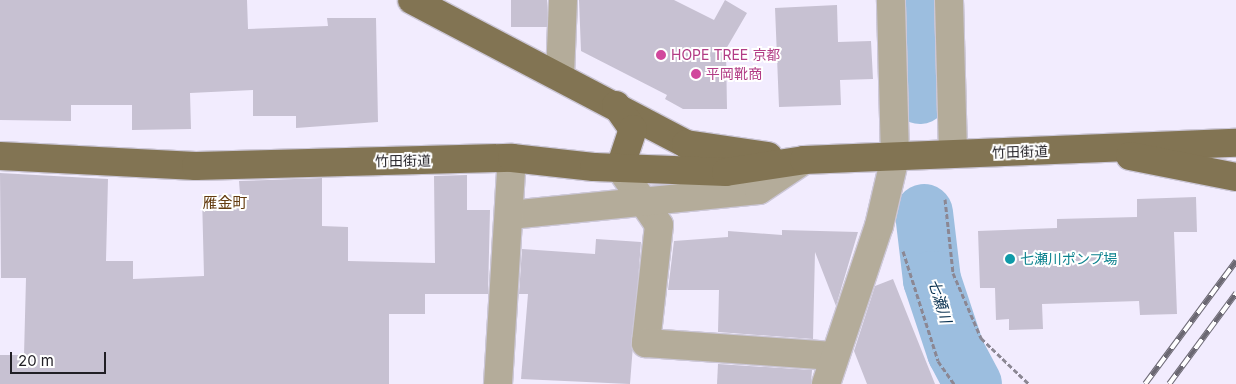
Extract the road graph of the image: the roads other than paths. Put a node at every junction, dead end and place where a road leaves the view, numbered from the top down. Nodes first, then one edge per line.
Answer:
1 (412, 0) edge
2 (563, 0) edge
3 (891, 0) edge
4 (949, 0) edge
5 (560, 75) junction
6 (616, 105) junction
7 (1236, 143) edge
8 (1105, 149) junction
9 (952, 154) junction
10 (0, 156) edge
11 (894, 157) junction
12 (512, 158) junction
13 (804, 160) junction
14 (620, 168) junction
15 (1236, 177) edge
16 (644, 203) junction
17 (510, 215) junction
18 (834, 356) junction
19 (498, 384) edge
20 (826, 384) edge

1 - 5 main road, 竹田街道
2 - 5 street
3 - 11 street
4 - 9 street
5 - 6 main road, 竹田街道
6 - 13 main road, 竹田街道
6 - 14 main road
7 - 8 main road, 竹田街道
8 - 9 main road, 竹田街道
8 - 15 main road
9 - 11 main road, 竹田街道
10 - 12 main road, 竹田街道
11 - 13 main road, 竹田街道
11 - 18 street
12 - 14 main road, 竹田街道
12 - 17 street
13 - 14 main road, 竹田街道
13 - 16 street
14 - 16 street
16 - 17 street
16 - 18 street
17 - 19 street
18 - 20 street

